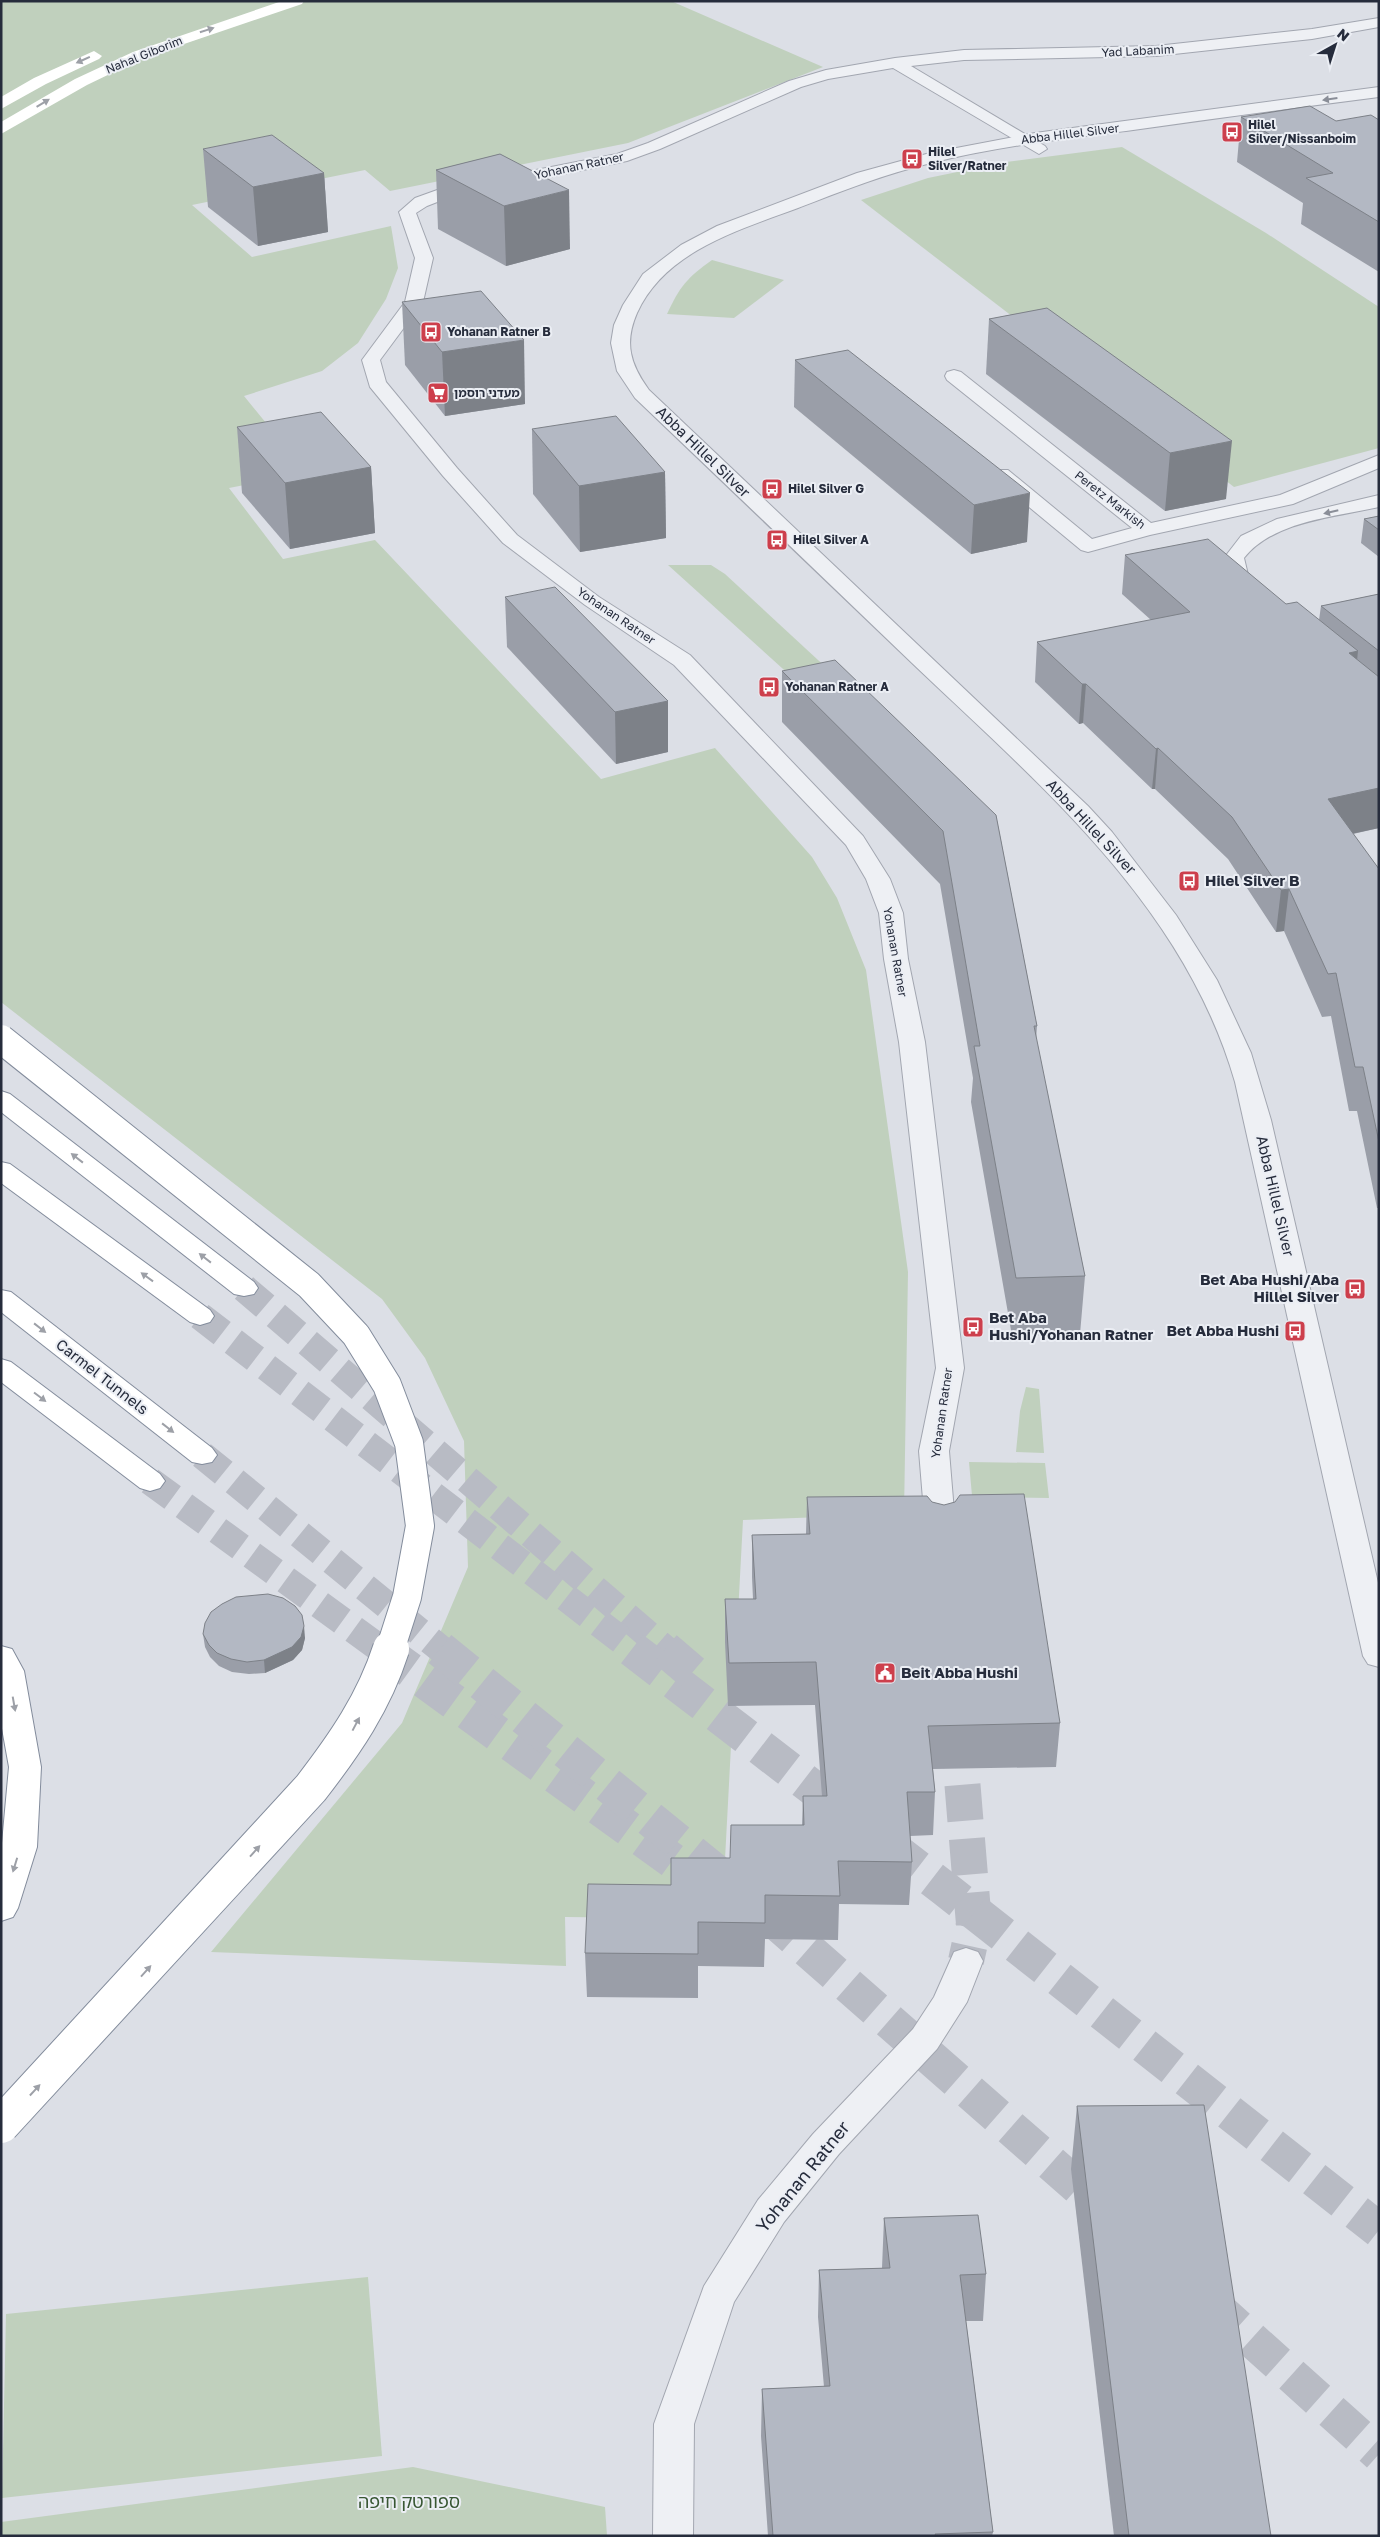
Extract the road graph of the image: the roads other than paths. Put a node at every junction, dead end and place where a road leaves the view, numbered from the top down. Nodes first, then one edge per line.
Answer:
1 (296, 1) edge
2 (1379, 22) edge
3 (111, 48) dead end
4 (895, 63) junction
5 (1379, 87) edge
6 (1379, 92) edge
7 (1355, 96) junction
8 (1, 104) edge
9 (1379, 107) edge
10 (1, 129) edge
11 (1022, 140) junction
12 (1039, 149) junction
13 (769, 211) junction
14 (954, 376) dead end
15 (1379, 461) edge
16 (988, 464) edge
17 (1379, 501) edge
18 (1147, 530) junction
19 (1268, 609) edge
20 (1, 1039) edge
21 (1, 1099) edge
22 (1, 1170) edge
23 (244, 1288) tunnel mouth
24 (1, 1298) edge
25 (200, 1316) tunnel mouth
26 (1, 1368) edge
27 (202, 1455) tunnel mouth
28 (150, 1481) tunnel mouth
29 (941, 1536) edge
30 (1379, 1656) edge
31 (1, 1657) edge
32 (1, 1908) edge
33 (966, 1960) tunnel mouth
34 (1, 2125) edge
35 (673, 2536) edge

10 -> 1 main road, Nahal Giborim
2 - 4 street, Yad Labanim
3 -> 8 main road, Nahal Giborim
4 - 11 street
4 - 29 street, Yohanan Ratner
5 - 7 street
6 - 7 street, Abba Hillel Silver
7 -> 11 street, Abba Hillel Silver
9 - 12 street, Abba Hillel Silver
11 - 12 street
11 - 13 street, Abba Hillel Silver
12 - 13 street, Abba Hillel Silver
13 - 30 street, Abba Hillel Silver
14 - 18 street, Peretz Markish
15 - 18 street, Peretz Markish
16 - 18 street
17 -> 19 street
34 -> 20 main road, bridge
23 -> 21 main road
25 -> 22 main road
24 -> 27 main road, Carmel Tunnels
26 -> 28 main road
31 -> 32 main road
33 - 35 street, Yohanan Ratner

